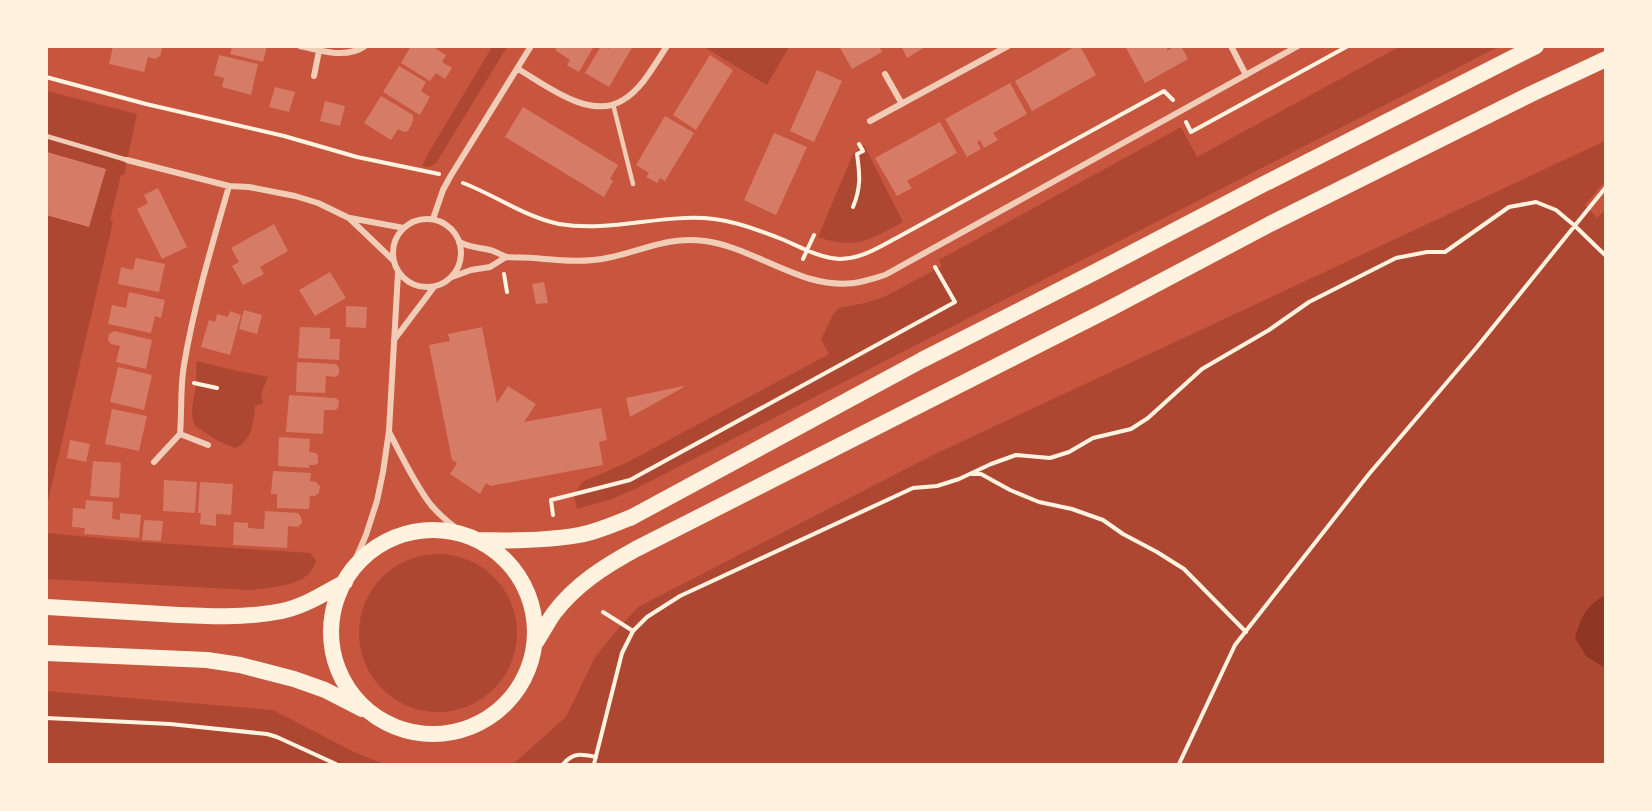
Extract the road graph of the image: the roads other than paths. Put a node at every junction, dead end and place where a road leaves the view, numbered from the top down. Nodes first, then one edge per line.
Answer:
1 (300, 46) edge
2 (364, 46) edge
3 (531, 46) edge
4 (667, 46) edge
5 (1008, 46) edge
6 (1231, 46) edge
7 (1298, 46) edge
8 (1536, 46) edge
9 (319, 51) junction
10 (1605, 59) edge
11 (518, 69) junction
12 (885, 74) dead end
13 (1246, 75) junction
14 (314, 76) dead end
15 (902, 104) junction
16 (613, 105) junction
17 (870, 121) dead end
18 (46, 136) edge
19 (127, 160) joint
20 (633, 184) dead end
21 (229, 186) junction
22 (349, 218) junction
23 (433, 219) junction
24 (404, 228) junction
25 (459, 242) junction
26 (507, 256) junction
27 (393, 260) junction
28 (398, 273) junction
29 (451, 278) junction
30 (434, 287) junction
31 (393, 340) junction
32 (389, 431) junction
33 (180, 434) junction
34 (208, 446) dead end
35 (154, 462) dead end
36 (472, 538) junction
37 (348, 576) junction
38 (46, 607) edge
39 (534, 645) junction
40 (46, 652) edge
41 (371, 713) junction

1 - 9 street
2 - 9 street
3 - 11 street
4 - 16 street
5 - 15 street
6 - 13 street
7 - 13 street
8 - 36 highway
9 - 14 street
10 - 39 highway
11 - 16 street
11 - 23 street
12 - 15 street
13 - 26 street
15 - 17 street
16 - 20 lane
18 - 19 lane
19 - 21 street
21 - 22 street
21 - 33 street
22 - 24 street
22 - 27 street
23 - 24 street
23 - 25 street
24 - 27 street
25 - 26 street
25 - 29 street
26 - 29 street
27 - 28 street
28 - 30 street
28 - 31 street
29 - 30 street
30 - 31 street
31 - 32 street
32 - 36 street
32 - 37 street
33 - 34 street
33 - 35 street
36 - 37 highway
36 - 39 highway
37 - 38 highway
37 - 41 highway
39 - 41 highway
40 - 41 highway

